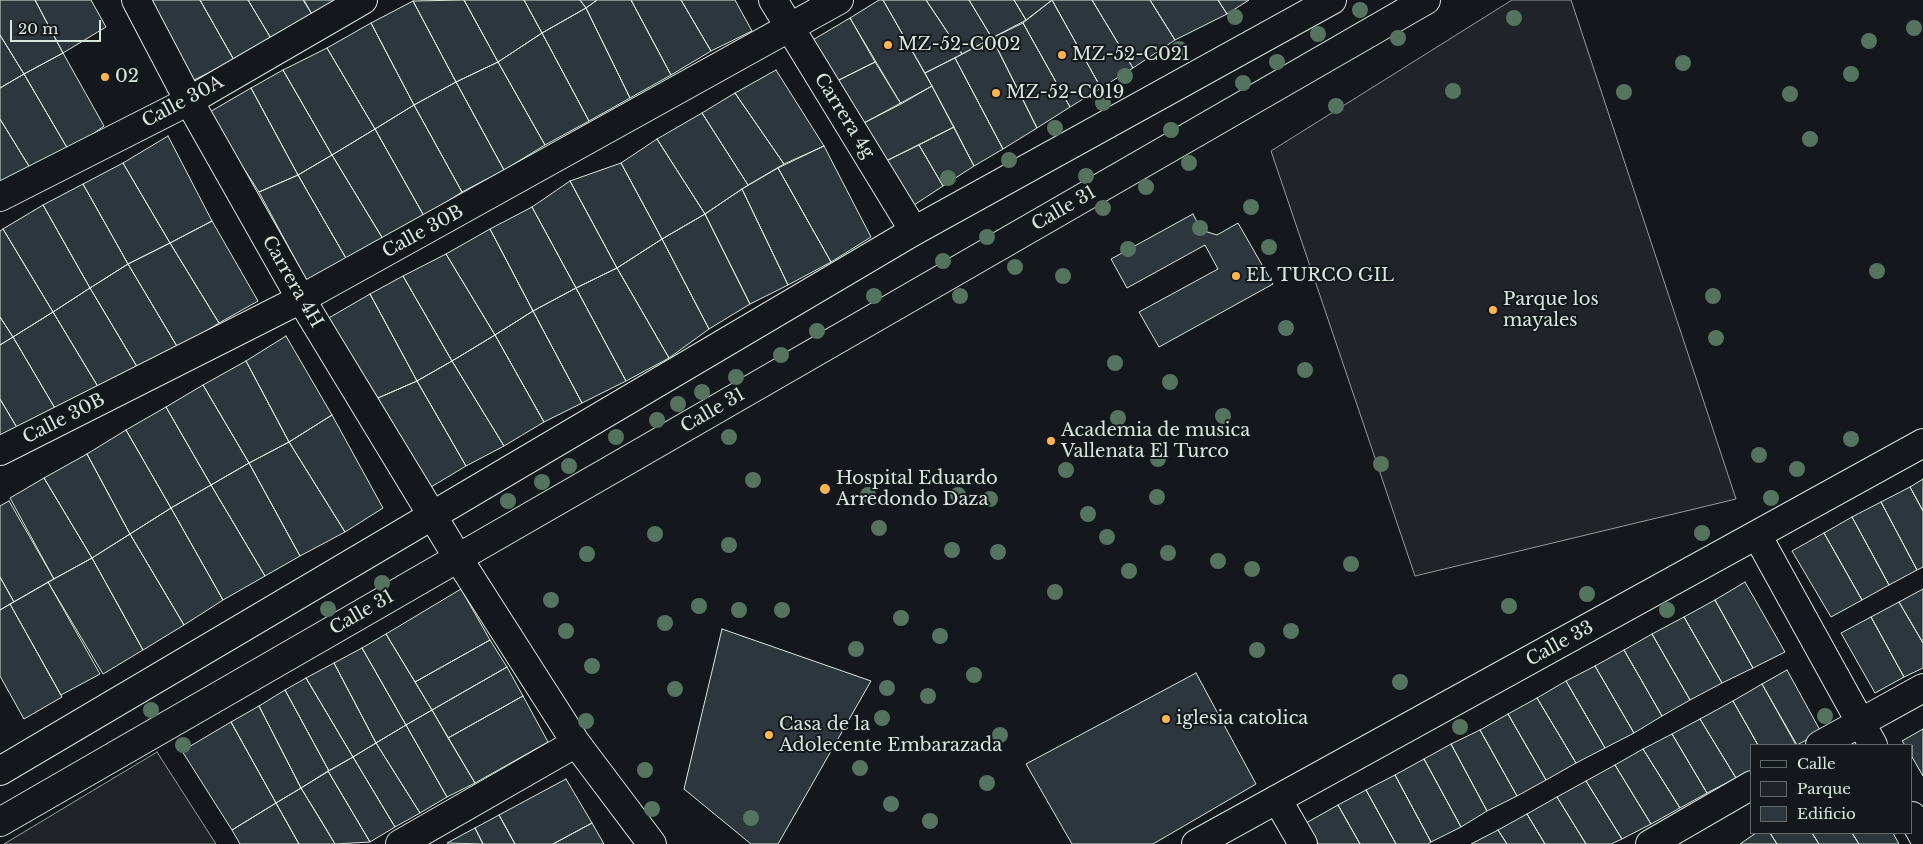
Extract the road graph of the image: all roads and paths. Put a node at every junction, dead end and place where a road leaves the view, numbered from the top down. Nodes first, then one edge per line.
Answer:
1 (136, 0) edge
2 (363, 0) edge
3 (773, 0) edge
4 (839, 0) edge
5 (1332, 0) edge
6 (1426, 0) edge
7 (790, 29) junction
8 (189, 100) junction
9 (0, 198) edge
10 (914, 231) junction
11 (301, 299) junction
12 (1923, 443) edge
13 (0, 451) edge
14 (432, 514) junction
15 (1757, 535) junction
16 (458, 558) junction
17 (1923, 688) edge
18 (1860, 722) junction
19 (576, 743) junction
20 (1822, 744) edge
21 (1872, 744) edge
22 (0, 771) edge
23 (1750, 786) edge
24 (1278, 799) junction
25 (1913, 818) edge
26 (0, 822) edge
27 (1923, 836) edge
28 (400, 844) edge
29 (652, 844) edge
30 (1196, 844) edge
31 (1302, 844) edge
32 (1650, 844) edge

1 - 8 street, Carrera 4H
2 - 8 street, Calle 30A
3 - 7 street, Carrera 4g
4 - 7 street, Calle 30B
5 - 10 street
6 - 16 street, Calle 31
7 - 10 street, Carrera 4g
7 - 11 street, Calle 30B
8 - 9 street, Calle 30A
8 - 11 street, Carrera 4H
10 - 14 street
11 - 13 street, Calle 30B
11 - 14 street, Carrera 4H
12 - 15 street, Calle 33
14 - 16 street, Carrera 4H
14 - 22 street
15 - 18 street
15 - 24 street, Calle 33
16 - 19 street, Carrera 4H
16 - 26 street, Calle 31
17 - 18 street
18 - 20 street
18 - 21 street
19 - 28 street
19 - 29 street, Carrera 4H
23 - 32 street
24 - 30 street, Calle 33
24 - 31 street
25 - 27 street

